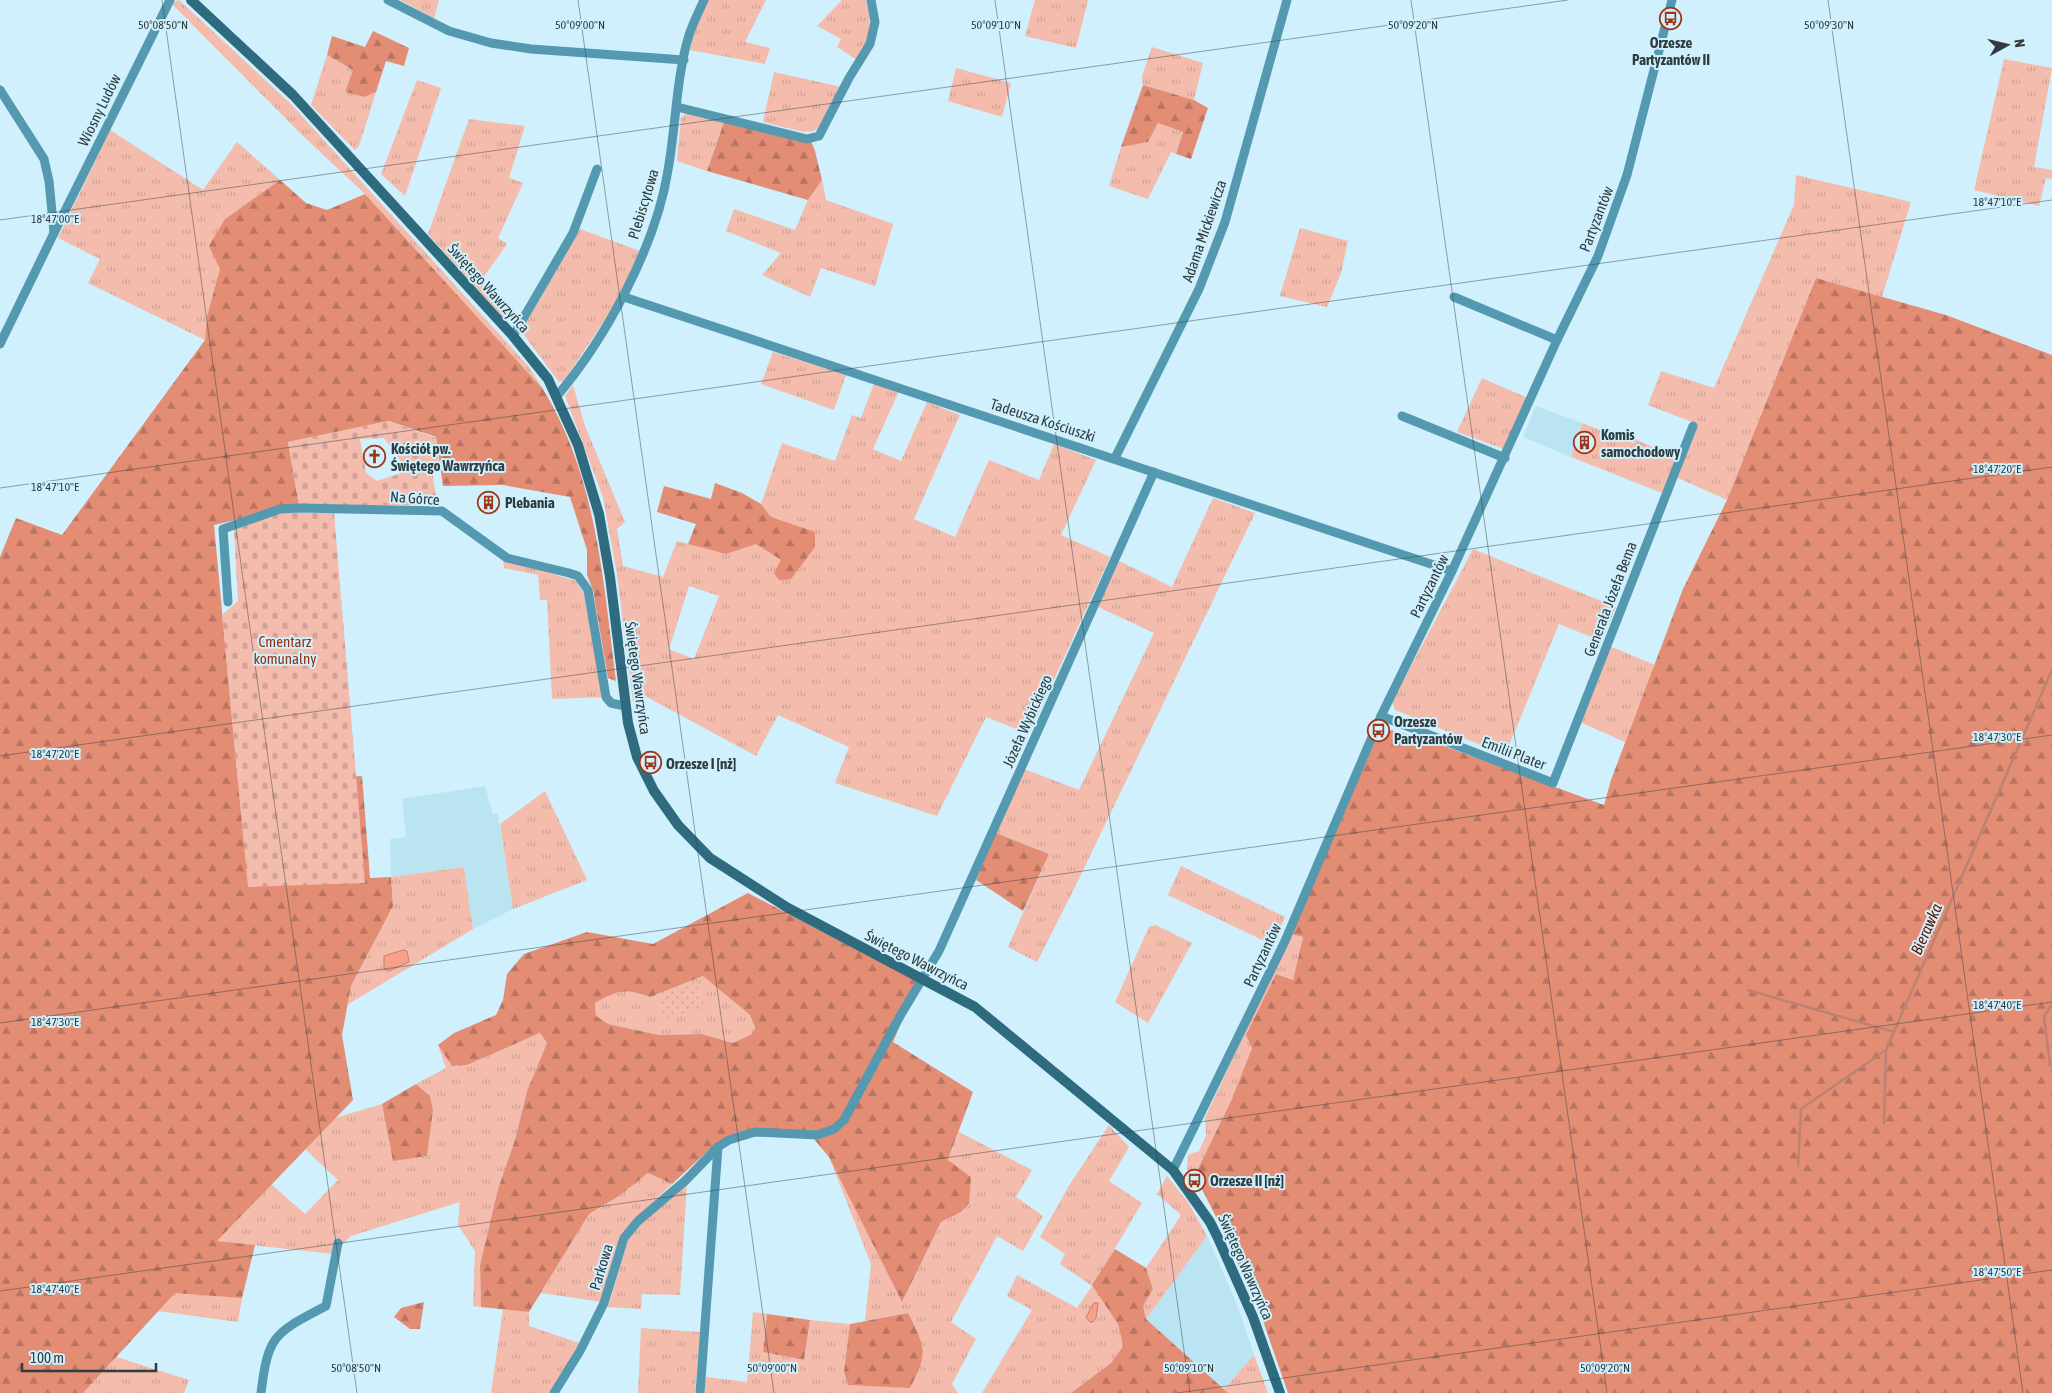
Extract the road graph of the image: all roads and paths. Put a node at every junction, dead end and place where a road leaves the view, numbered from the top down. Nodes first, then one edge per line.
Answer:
1 (170, 0) edge
2 (191, 0) edge
3 (704, 0) edge
4 (871, 0) edge
5 (1287, 0) edge
6 (1672, 0) edge
7 (393, 1) edge
8 (684, 60) junction
9 (0, 90) edge
10 (677, 107) junction
11 (597, 169) dead end
12 (54, 233) junction
13 (624, 297) junction
14 (1454, 297) dead end
15 (513, 336) junction
16 (1557, 340) junction
17 (0, 344) edge
18 (557, 396) junction
19 (1402, 416) dead end
20 (1693, 426) dead end
21 (1115, 458) junction
22 (1505, 458) junction
23 (1154, 472) junction
24 (1452, 571) junction
25 (228, 602) dead end
26 (625, 706) junction
27 (1381, 716) junction
28 (1553, 783) joint
29 (922, 980) junction
30 (718, 1147) junction
31 (1173, 1170) junction
32 (338, 1243) dead end
33 (261, 1393) edge
34 (554, 1393) edge
35 (700, 1393) edge
36 (1280, 1393) edge

1 - 12 street, Wiosny Ludów
2 - 15 street, Świętego Wawrzyńca
3 - 8 street, Plebiscytowa
4 - 10 street
5 - 21 street, Adama Mickiewicza
6 - 16 street, Partyzantów
7 - 8 street
8 - 10 street, Plebiscytowa
9 - 12 street
10 - 13 street, Plebiscytowa
11 - 15 street
12 - 17 street, Wiosny Ludów
13 - 18 street, Plebiscytowa
13 - 21 street, Tadeusza Kościuszki
14 - 16 street
15 - 18 street, Świętego Wawrzyńca
16 - 22 street, Partyzantów
18 - 26 street, Świętego Wawrzyńca
19 - 22 street
20 - 28 street, Generała Józefa Bema
21 - 23 street, Tadeusza Kościuszki
22 - 24 street, Partyzantów
23 - 24 street, Tadeusza Kościuszki
23 - 29 street, Józefa Wybickiego
24 - 27 street, Partyzantów
25 - 26 street, Na Górce
26 - 29 street, Świętego Wawrzyńca
27 - 28 street, Emilii Plater
27 - 31 street, Partyzantów
29 - 30 street, Parkowa
29 - 31 street, Świętego Wawrzyńca
30 - 34 street, Parkowa
30 - 35 street
31 - 36 street, Świętego Wawrzyńca
32 - 33 street

